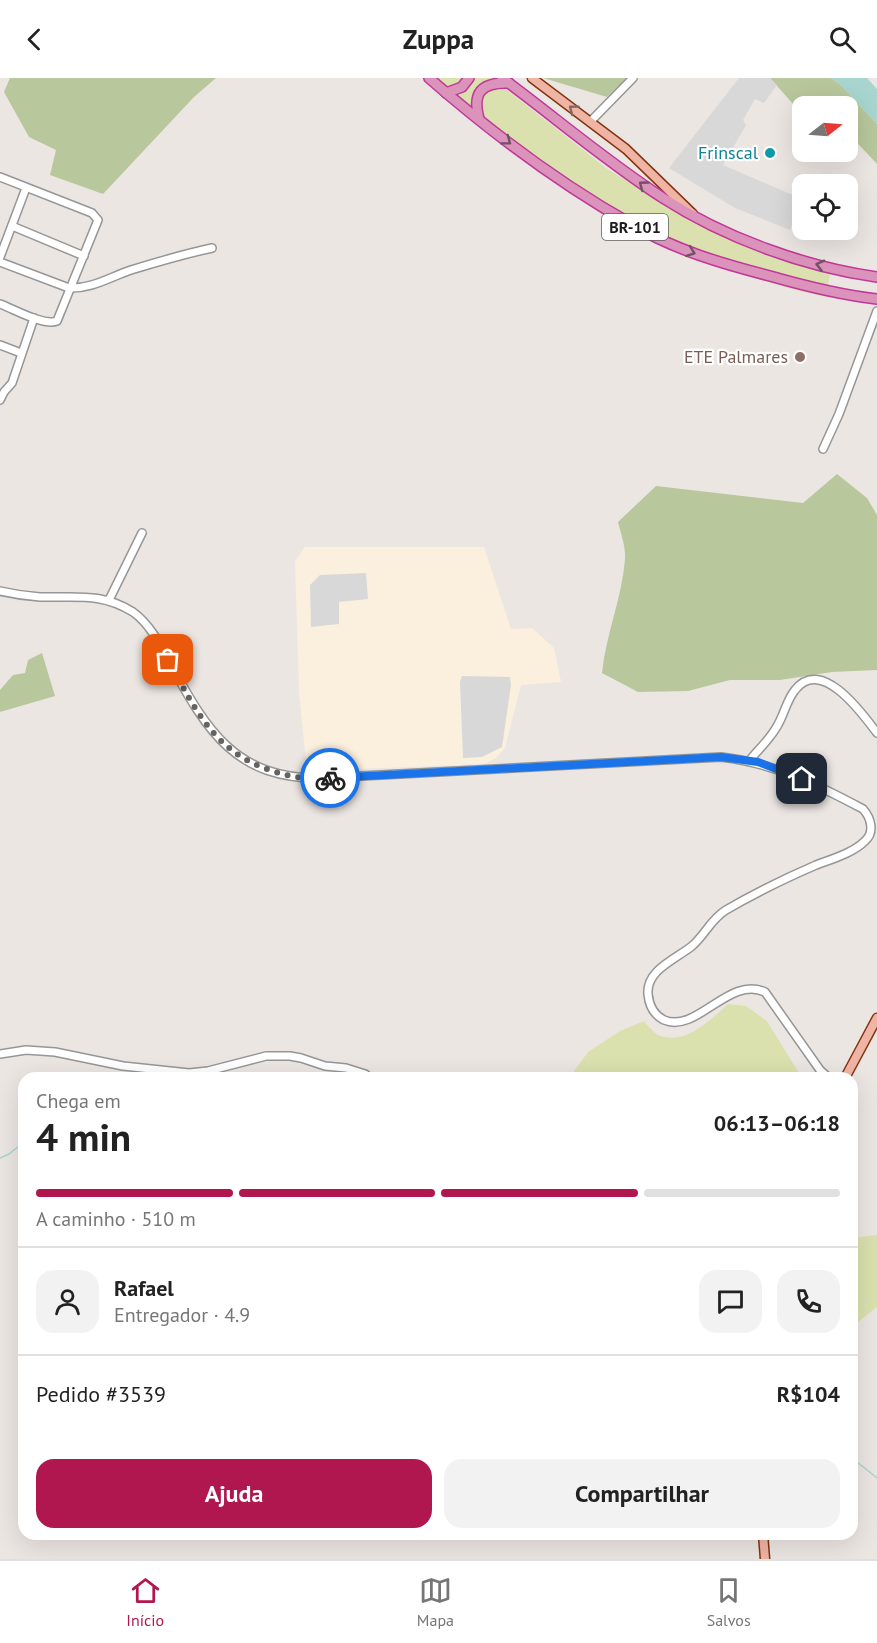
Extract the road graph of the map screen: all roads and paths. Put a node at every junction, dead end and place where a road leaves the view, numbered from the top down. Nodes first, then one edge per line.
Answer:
1 (429, 78) edge
2 (469, 78) edge
3 (532, 78) edge
4 (633, 78) edge
5 (505, 80) edge
6 (446, 93) junction
7 (479, 120) junction
8 (590, 122) junction
9 (0, 177) edge
10 (26, 188) junction
11 (695, 216) junction
12 (12, 226) junction
13 (212, 248) dead end
14 (84, 256) junction
15 (0, 257) edge
16 (0, 262) edge
17 (877, 277) edge
18 (69, 288) junction
19 (877, 299) edge
20 (0, 304) edge
21 (877, 311) edge
22 (34, 318) junction
23 (0, 345) edge
24 (21, 353) junction
25 (3, 389) edge
26 (0, 400) edge
27 (823, 448) dead end
28 (142, 533) dead end
29 (0, 591) edge
30 (109, 600) junction
31 (877, 733) edge
32 (750, 760) junction
33 (877, 1018) edge
34 (0, 1054) edge
35 (180, 1072) edge
36 (198, 1072) edge
37 (359, 1072) edge
38 (824, 1072) edge
39 (848, 1072) edge
40 (763, 1540) edge
41 (765, 1559) edge

1 - 6 highway, BR-101
2 - 6 highway
8 -> 3 main road
4 - 8 street
5 - 7 highway
11 -> 5 highway, BR-101
6 - 7 highway, BR-101
7 -> 19 highway, BR-101
8 - 11 main road
9 - 10 street
10 - 12 street
10 - 14 street
17 -> 11 highway, BR-101
12 - 14 street
12 - 15 street
13 - 18 street
14 - 18 street
16 - 18 street
18 - 22 street
20 - 22 street
21 - 27 street
22 - 24 street
23 - 24 street
24 - 25 street
25 - 26 street
28 - 30 street
29 - 30 street
30 - 32 street
31 - 32 street
32 - 38 street
33 - 39 main road
34 - 35 street
36 - 37 street
40 - 41 main road

